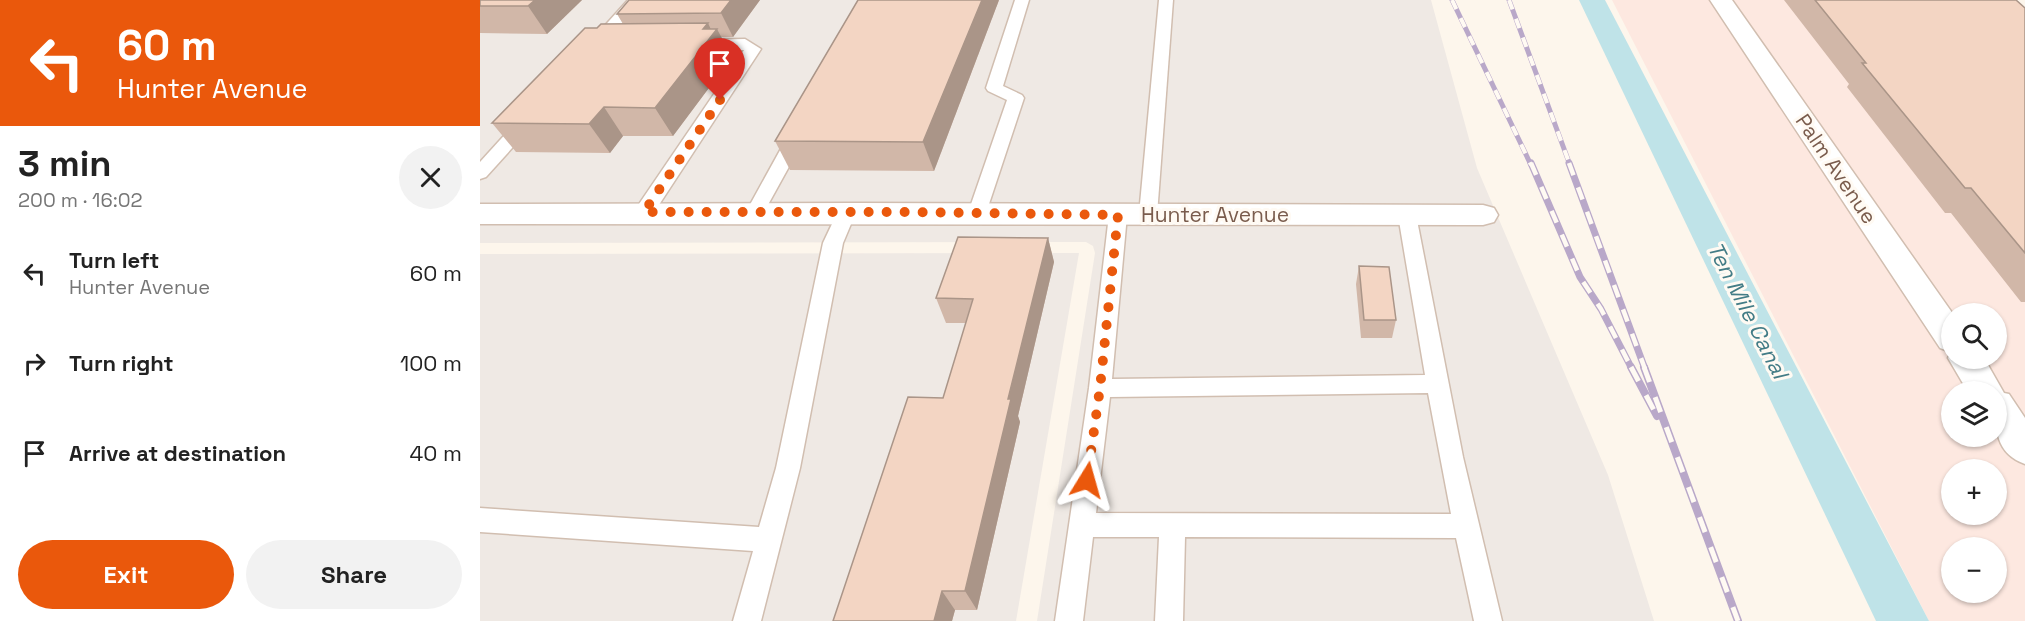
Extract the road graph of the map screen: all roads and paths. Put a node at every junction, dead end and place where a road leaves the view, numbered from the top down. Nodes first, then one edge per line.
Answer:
1 (636, 0) edge
2 (1022, 0) edge
3 (1166, 0) edge
4 (1721, 0) edge
5 (595, 45) junction
6 (618, 45) edge
7 (676, 45) edge
8 (582, 61) edge
9 (535, 112) edge
10 (806, 120) edge
11 (480, 173) edge
12 (644, 212) junction
13 (755, 212) junction
14 (847, 212) junction
15 (480, 213) edge
16 (977, 213) junction
17 (1118, 215) junction
18 (1148, 215) junction
19 (1407, 215) junction
20 (1483, 215) dead end
21 (1941, 323) edge
22 (1437, 384) junction
23 (1100, 388) junction
24 (2007, 421) edge
25 (2025, 448) edge
26 (480, 520) edge
27 (1081, 525) junction
28 (1172, 525) junction
29 (1466, 526) junction
30 (769, 540) junction
31 (747, 621) edge
32 (1069, 621) edge
33 (1169, 621) edge
34 (1488, 621) edge

1 - 5 lane
2 - 16 lane
3 - 18 lane
4 - 21 street, Palm Avenue
5 - 6 lane
5 - 8 lane
7 - 12 lane
9 - 11 lane
10 - 13 lane
12 - 13 street, Hunter Avenue
12 - 15 street, Hunter Avenue
13 - 14 street, Hunter Avenue
14 - 16 street, Hunter Avenue
14 - 30 lane
16 - 17 street, Hunter Avenue
17 - 18 street, Hunter Avenue
17 - 23 lane
18 - 19 street, Hunter Avenue
19 - 20 street, Hunter Avenue
19 - 22 lane
22 - 23 lane
22 - 29 lane
23 - 27 lane
24 - 25 street
26 - 30 lane
27 - 28 lane
27 - 32 lane
28 - 29 lane
28 - 33 lane
29 - 34 lane
30 - 31 lane

